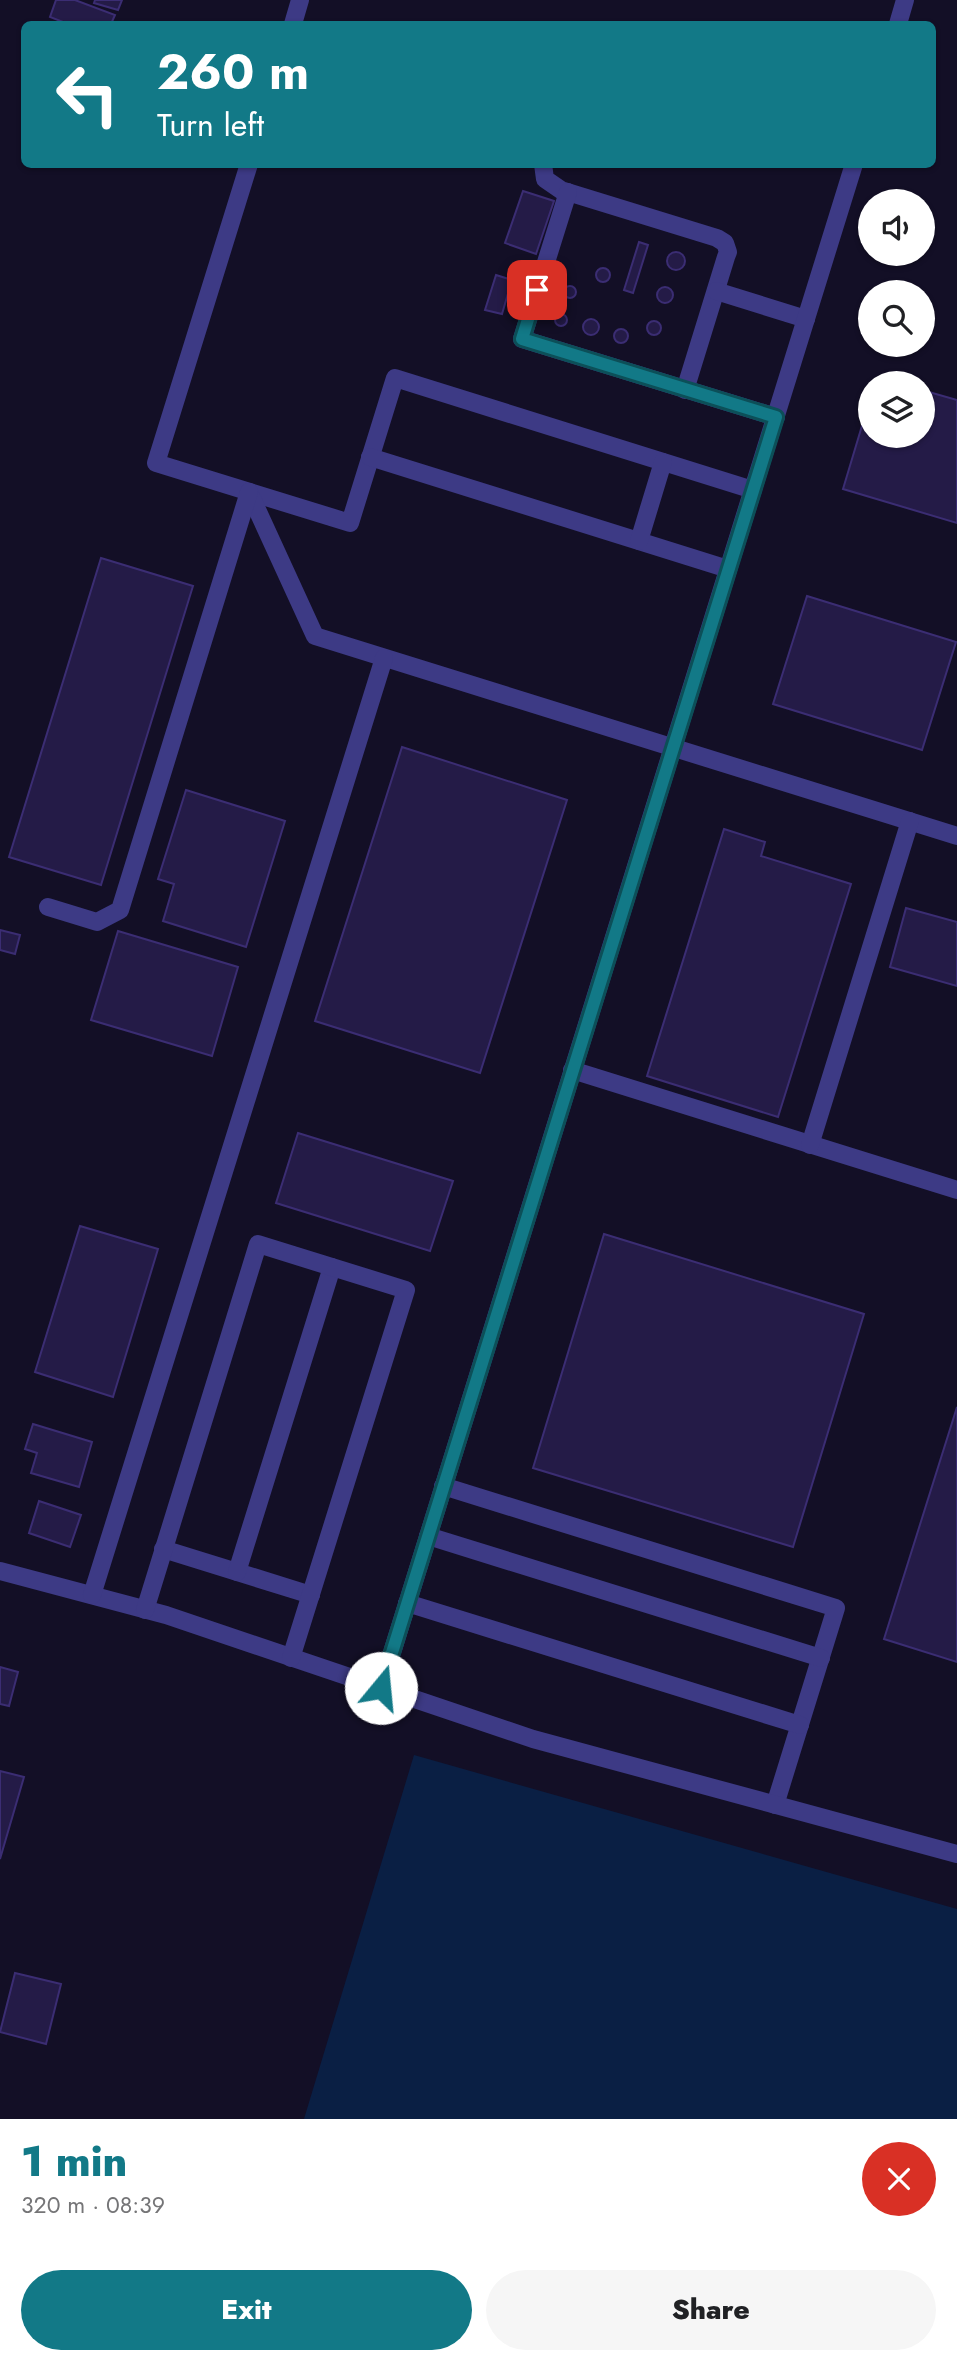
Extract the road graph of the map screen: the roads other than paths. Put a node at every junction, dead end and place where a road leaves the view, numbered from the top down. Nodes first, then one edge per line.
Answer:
1 (300, 0) edge
2 (905, 0) edge
3 (294, 21) edge
4 (899, 21) edge
5 (248, 168) edge
6 (544, 168) edge
7 (853, 168) edge
8 (568, 192) junction
9 (716, 291) junction
10 (806, 319) junction
11 (685, 390) junction
12 (776, 417) junction
13 (370, 457) junction
14 (663, 462) junction
15 (753, 490) junction
16 (249, 492) junction
17 (639, 541) junction
18 (728, 569) junction
19 (384, 658) junction
20 (673, 748) junction
21 (911, 821) junction
22 (957, 836) edge
23 (48, 907) dead end
24 (572, 1070) junction
25 (810, 1145) junction
26 (957, 1190) edge
27 (332, 1267) junction
28 (443, 1486) junction
29 (428, 1536) junction
30 (163, 1549) junction
31 (0, 1571) edge
32 (237, 1572) junction
33 (92, 1595) junction
34 (311, 1595) junction
35 (407, 1603) junction
36 (145, 1610) junction
37 (291, 1658) junction
38 (821, 1658) junction
39 (381, 1688) junction
40 (800, 1726) junction
41 (775, 1805) junction
42 (957, 1854) edge

1 - 3 lane
2 - 4 lane
5 - 16 lane
6 - 8 lane
7 - 10 lane
8 - 9 lane
8 - 11 lane
9 - 10 lane
9 - 11 lane
10 - 12 lane
11 - 12 lane
12 - 15 lane
13 - 14 lane
13 - 16 lane
13 - 17 lane
14 - 15 lane
14 - 17 lane
15 - 18 lane
16 - 19 lane
16 - 23 lane
17 - 18 lane
18 - 20 lane
19 - 20 lane
19 - 33 lane
20 - 21 lane
20 - 24 lane
21 - 22 lane
21 - 25 lane
24 - 25 lane
24 - 28 lane
25 - 26 lane
27 - 30 lane
27 - 32 lane
27 - 34 lane
28 - 29 lane
28 - 38 lane
29 - 35 lane
29 - 38 lane
30 - 32 lane
30 - 36 lane
31 - 33 lane
32 - 34 lane
33 - 36 lane
34 - 37 lane
35 - 39 lane
35 - 40 lane
36 - 37 lane
37 - 39 lane
38 - 40 lane
39 - 41 lane
40 - 41 lane
41 - 42 lane

